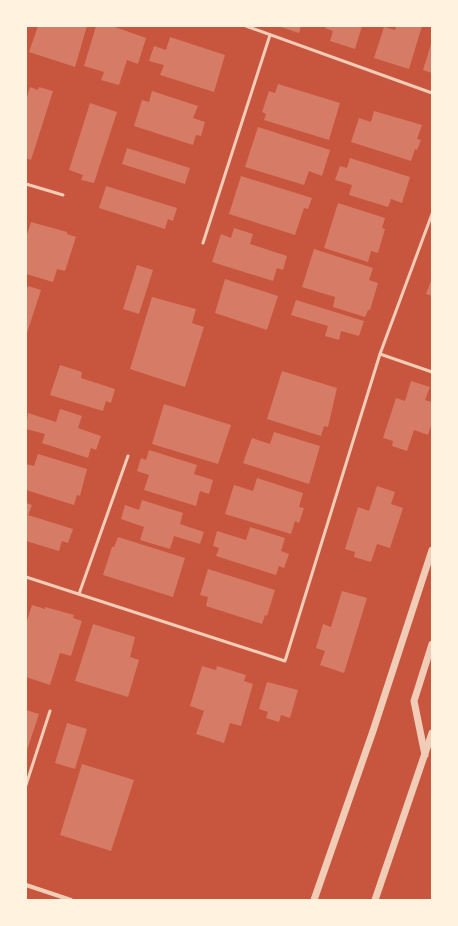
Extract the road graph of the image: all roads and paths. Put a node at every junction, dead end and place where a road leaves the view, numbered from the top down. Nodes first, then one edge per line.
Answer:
1 (246, 26) edge
2 (270, 35) junction
3 (432, 93) edge
4 (26, 184) edge
5 (63, 195) dead end
6 (432, 214) edge
7 (203, 243) dead end
8 (380, 354) junction
9 (432, 372) edge
10 (128, 456) dead end
11 (431, 554) edge
12 (26, 577) edge
13 (79, 594) junction
14 (432, 644) edge
15 (50, 711) dead end
16 (432, 733) edge
17 (428, 756) edge
18 (26, 785) edge
19 (26, 886) edge
20 (71, 900) edge
21 (314, 900) edge
22 (375, 900) edge

1 - 2 lane
2 - 3 lane
2 - 7 lane
4 - 5 lane
6 - 8 lane
8 - 9 lane
8 - 13 lane
10 - 13 lane
11 - 21 street
12 - 13 lane
14 - 17 street
15 - 18 lane
16 - 17 street
17 - 22 street
19 - 20 street

